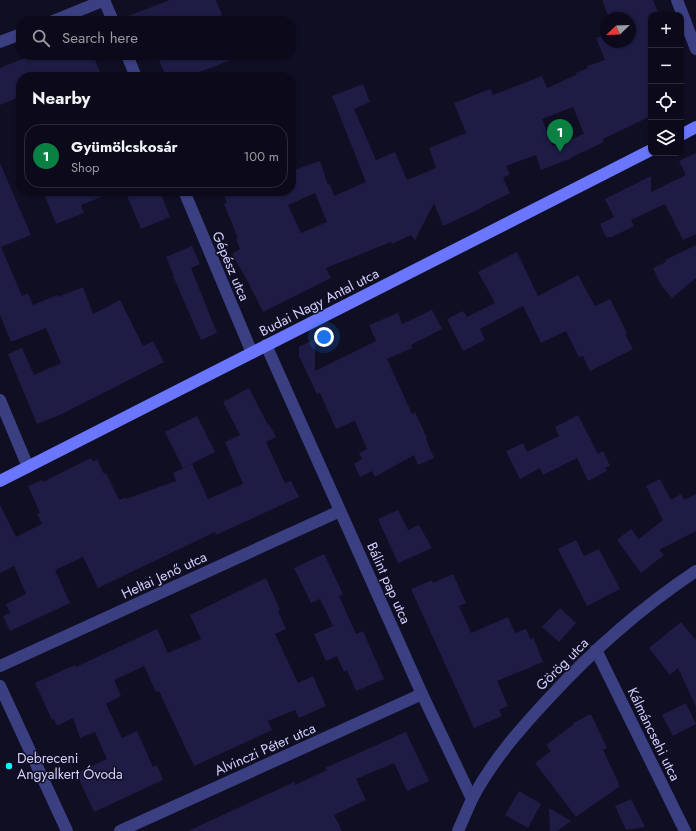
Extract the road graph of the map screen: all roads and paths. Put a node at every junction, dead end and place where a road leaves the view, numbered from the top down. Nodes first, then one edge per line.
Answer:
1 (104, 0) edge
2 (677, 0) edge
3 (65, 16) edge
4 (111, 16) edge
5 (16, 36) edge
6 (0, 42) edge
7 (696, 48) edge
8 (129, 60) edge
9 (134, 72) edge
10 (696, 127) edge
11 (684, 133) edge
12 (648, 152) edge
13 (186, 196) edge
14 (266, 345) junction
15 (252, 353) junction
16 (0, 400) edge
17 (28, 467) junction
18 (0, 481) edge
19 (340, 511) junction
20 (696, 571) edge
21 (596, 650) junction
22 (0, 666) edge
23 (0, 686) edge
24 (422, 694) junction
25 (472, 799) junction
26 (67, 831) edge
27 (120, 831) edge
28 (458, 831) edge
29 (685, 831) edge

1 - 3 street
1 - 4 street
2 - 7 street
5 - 6 street
8 - 9 street
10 - 11 street
12 - 14 street, Budai Nagy Antal utca
13 - 15 street, Gépész utca
14 - 15 street, Budai Nagy Antal utca
14 - 19 street, Bálint pap utca
15 - 17 street, Budai Nagy Antal utca
16 - 17 street
17 - 18 street, Budai Nagy Antal utca
19 - 22 street, Heltai Jenő utca
19 - 24 street, Bálint pap utca
20 - 21 street, Görög utca
21 - 25 street, Görög utca
21 - 29 street, Kálmáncsehi utca
23 - 26 street
24 - 25 street, Bálint pap utca
24 - 27 street, Alvinczi Péter utca
25 - 28 street

